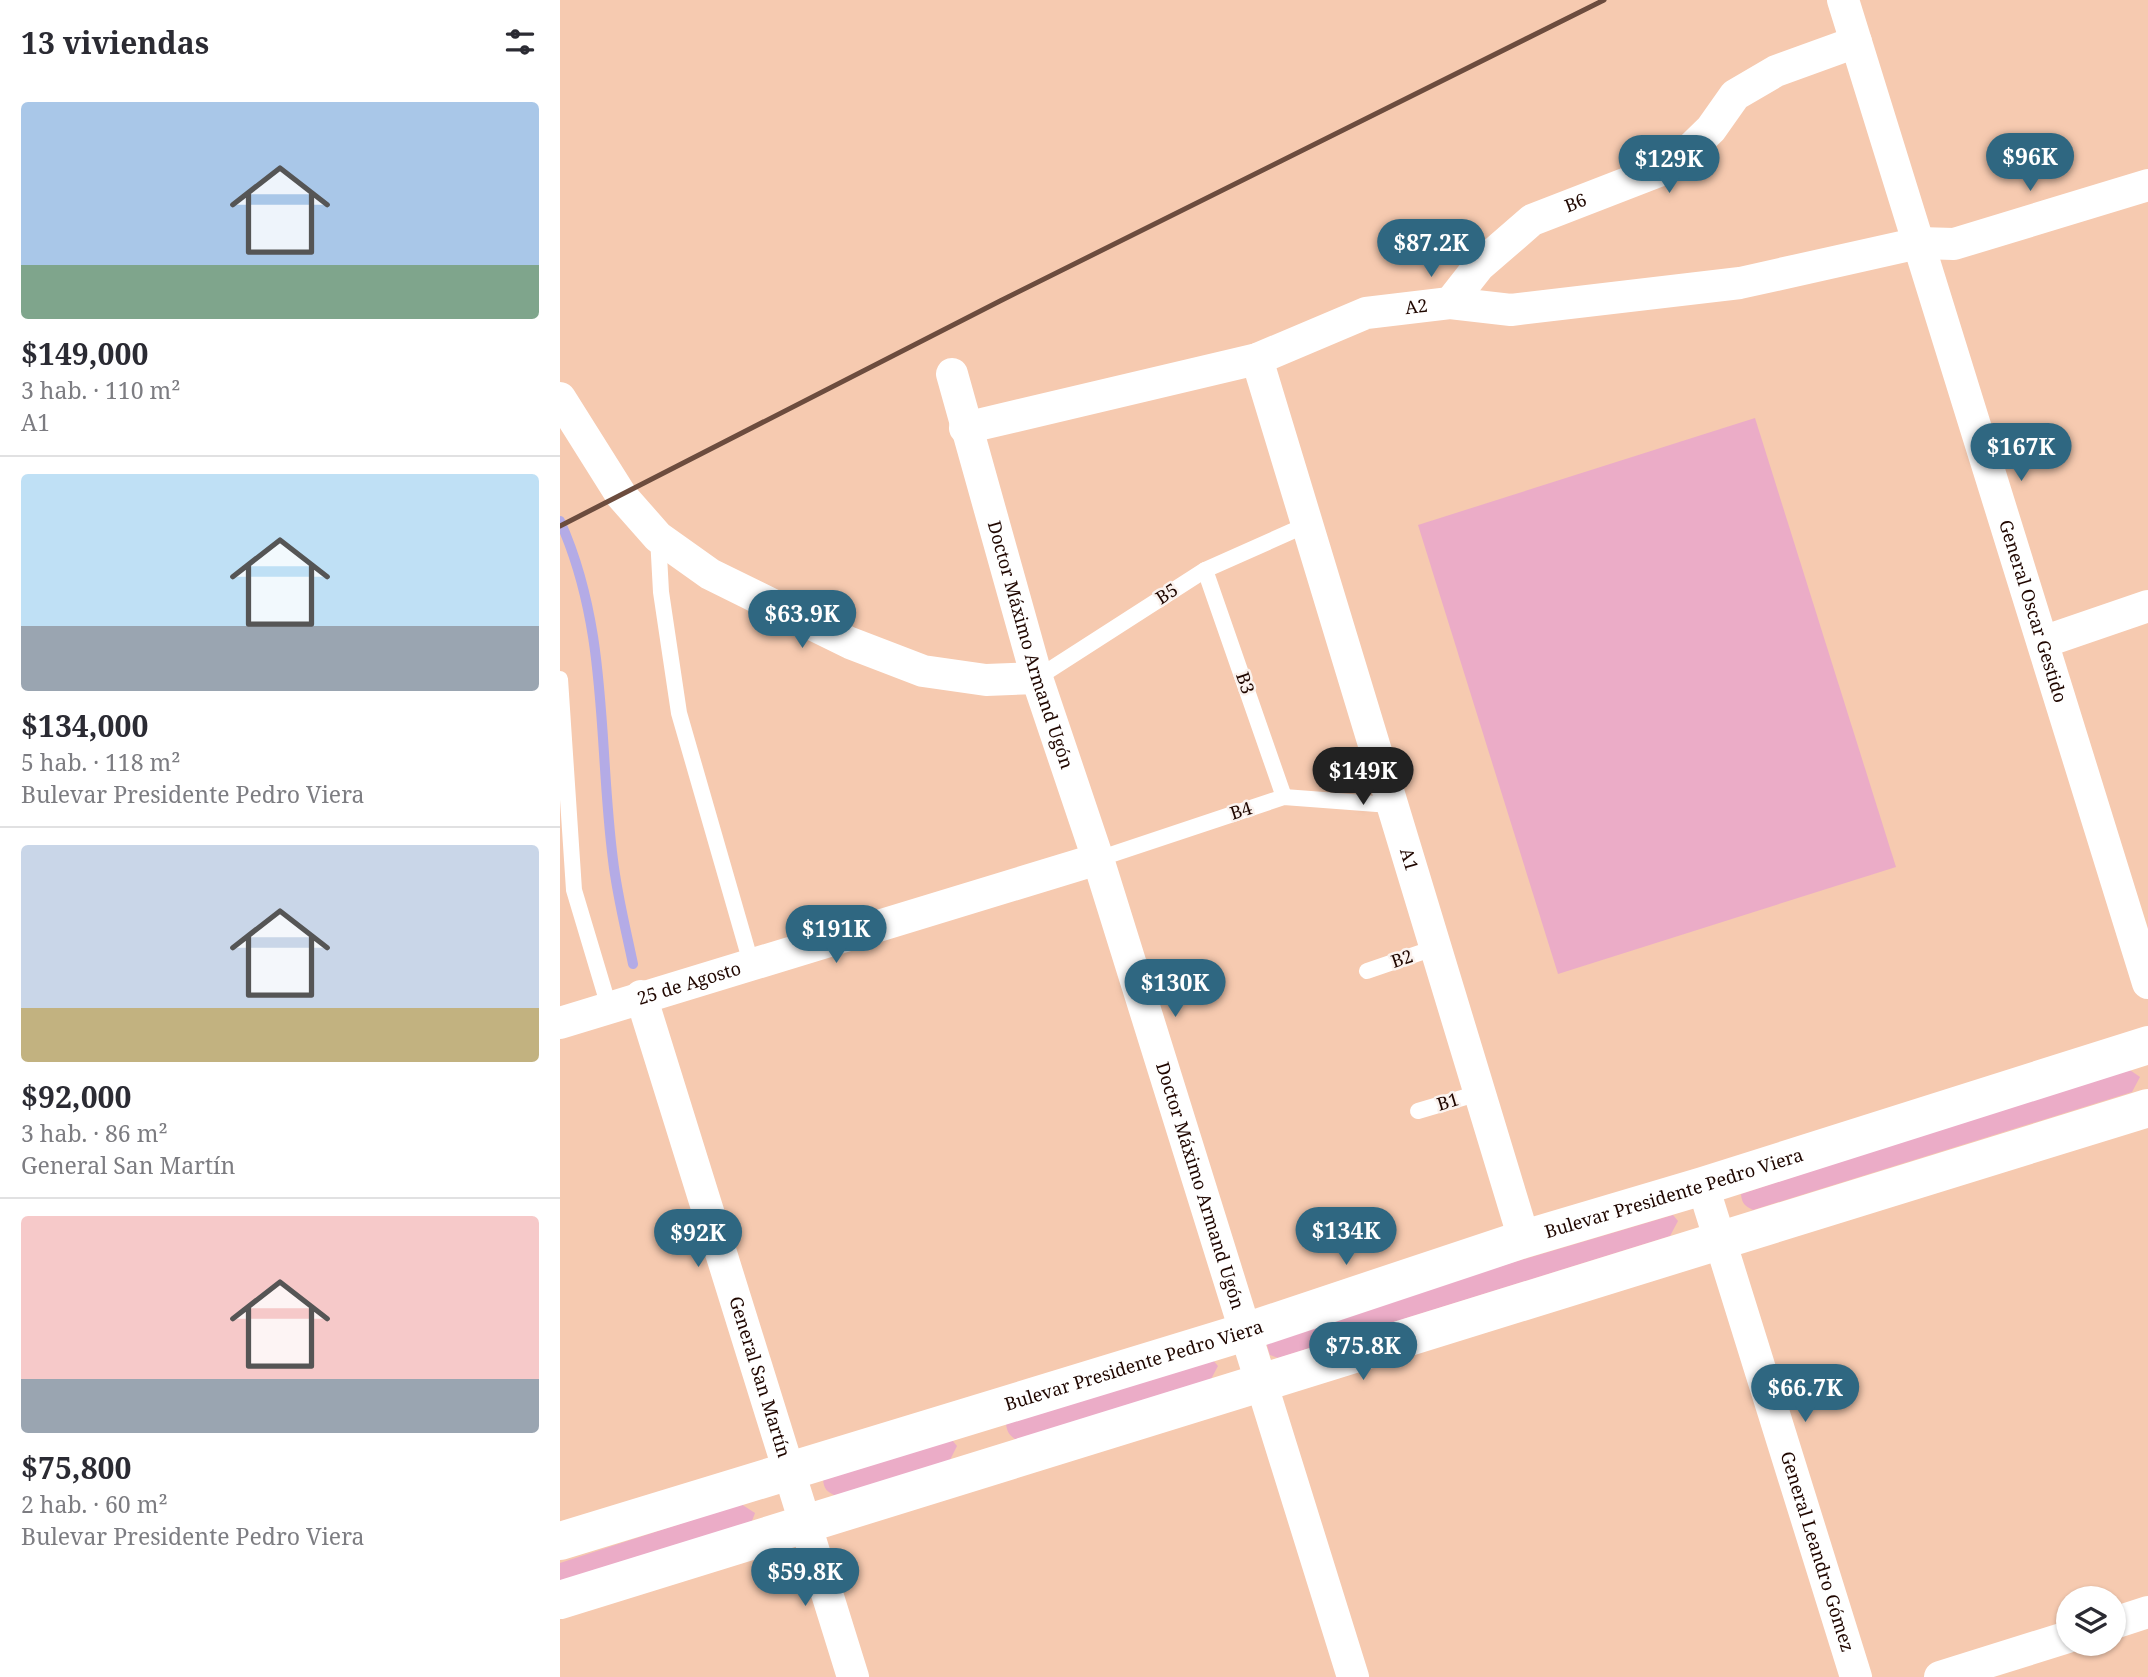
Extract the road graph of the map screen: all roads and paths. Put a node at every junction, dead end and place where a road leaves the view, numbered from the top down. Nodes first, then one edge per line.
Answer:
1 (1843, 0) edge
2 (1856, 42) junction
3 (2148, 185) edge
4 (1919, 243) junction
5 (1450, 303) junction
6 (1257, 359) junction
7 (952, 374) dead end
8 (560, 398) edge
9 (965, 428) junction
10 (1306, 525) junction
11 (658, 537) junction
12 (1205, 570) junction
13 (2148, 606) edge
14 (2043, 642) junction
15 (1037, 678) junction
16 (560, 679) edge
17 (1284, 797) junction
18 (1390, 805) junction
19 (1098, 859) junction
20 (1437, 947) junction
21 (751, 963) junction
22 (1367, 971) dead end
23 (2148, 983) edge
24 (641, 996) junction
25 (610, 1007) junction
26 (560, 1023) edge
27 (2148, 1045) edge
28 (1479, 1093) junction
29 (2148, 1108) edge
30 (1418, 1111) dead end
31 (1703, 1186) junction
32 (1524, 1239) junction
33 (1720, 1240) junction
34 (1245, 1332) junction
35 (1261, 1383) junction
36 (788, 1471) junction
37 (807, 1524) junction
38 (560, 1541) edge
39 (560, 1600) edge
40 (2148, 1612) edge
41 (2126, 1619) edge
42 (2056, 1641) edge
43 (853, 1677) edge
44 (1353, 1677) edge
45 (1856, 1677) edge
46 (1940, 1677) edge

1 - 2 street, General Oscar Gestido
2 - 4 street, General Oscar Gestido
2 - 5 street, B6
3 - 4 street, A2
4 - 5 street, A2
4 - 14 street, General Oscar Gestido
5 - 6 street, A2
6 - 9 street, A2
6 - 10 street, A1
7 - 9 street, Doctor Máximo Armand Ugón
8 - 11 street
9 - 15 street, Doctor Máximo Armand Ugón
10 - 12 lane, B5
10 - 18 street, A1
11 - 15 street
11 - 21 lane
12 - 15 lane, B5
12 - 17 lane, B3
13 - 14 street
14 - 23 street, General Oscar Gestido
15 - 19 street, Doctor Máximo Armand Ugón
16 - 25 lane
17 - 18 lane, B4
17 - 19 lane, B4
18 - 20 street, A1
19 - 21 street, 25 de Agosto
19 - 34 street, Doctor Máximo Armand Ugón
20 - 22 lane, B2
20 - 28 street, A1
21 - 24 street, 25 de Agosto
24 - 25 street, 25 de Agosto
24 - 36 street, General San Martín
25 - 26 street, 25 de Agosto
27 - 31 street, Bulevar Presidente Pedro Viera
28 - 30 lane, B1
28 - 32 street, A1
29 - 33 street
31 - 32 street, Bulevar Presidente Pedro Viera
31 - 33 street, General Leandro Gómez
32 - 34 street, Bulevar Presidente Pedro Viera
33 - 35 street
33 - 45 street, General Leandro Gómez
34 - 35 street, Doctor Máximo Armand Ugón
34 - 36 street, Bulevar Presidente Pedro Viera
35 - 37 street
35 - 44 street, Doctor Máximo Armand Ugón
36 - 37 street, General San Martín
36 - 38 street, Bulevar Presidente Pedro Viera
37 - 39 street
37 - 43 street, General San Martín
40 - 41 street
42 - 46 street

